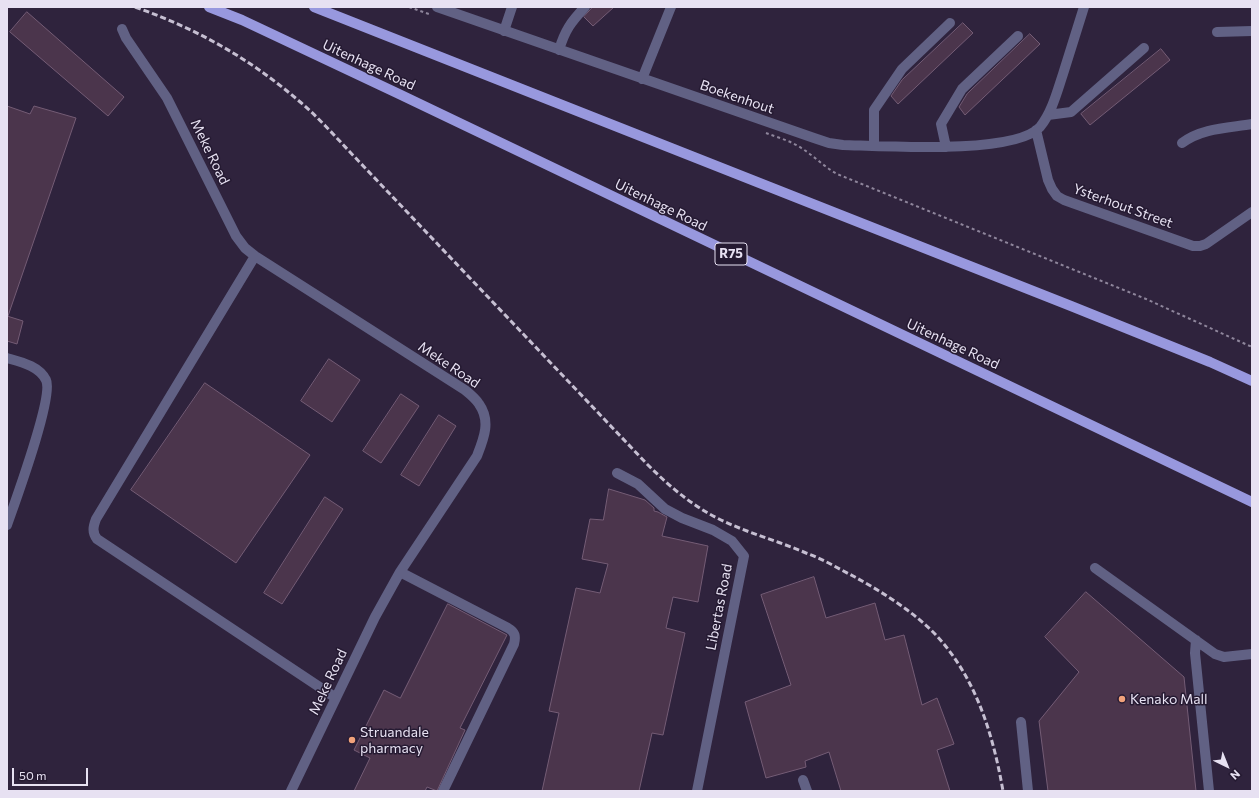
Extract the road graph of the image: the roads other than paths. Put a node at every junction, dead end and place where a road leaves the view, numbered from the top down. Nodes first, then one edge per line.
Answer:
1 (209, 7) edge
2 (314, 7) edge
3 (512, 7) edge
4 (585, 7) edge
5 (671, 7) edge
6 (1084, 7) edge
7 (449, 9) edge
8 (434, 11) edge
9 (950, 23) dead end
10 (122, 29) dead end
11 (504, 31) junction
12 (1252, 31) edge
13 (1217, 32) dead end
14 (1018, 36) dead end
15 (1144, 48) dead end
16 (559, 50) junction
17 (642, 79) junction
18 (1048, 115) junction
19 (1252, 124) edge
20 (1036, 130) junction
21 (1182, 143) dead end
22 (874, 146) junction
23 (946, 147) junction
24 (1252, 212) edge
25 (255, 256) junction
26 (7, 358) edge
27 (1252, 381) edge
28 (617, 473) dead end
29 (1252, 502) edge
30 (7, 525) edge
31 (1095, 568) dead end
32 (400, 572) junction
33 (1196, 640) junction
34 (1252, 654) edge
35 (336, 698) junction
36 (1021, 722) dead end
37 (803, 780) dead end
38 (292, 791) edge
39 (443, 791) edge
40 (697, 791) edge
41 (807, 791) edge
42 (1028, 791) edge
43 (1209, 791) edge

1 - 29 main road, Uitenhage Road / R75
2 - 27 main road
3 - 11 street
4 - 16 street
5 - 17 street
6 - 18 street
7 - 8 street, Boekenhout
7 - 11 street, Boekenhout
9 - 22 street
10 - 25 street, Meke Road
11 - 16 street, Boekenhout
12 - 13 street
14 - 23 street
15 - 18 street
16 - 17 street, Boekenhout
17 - 22 street, Boekenhout
18 - 20 street
19 - 21 street
20 - 23 street, Boekenhout
20 - 24 street, Ysterhout Street
22 - 23 street, Boekenhout
25 - 32 street, Meke Road
25 - 35 street
26 - 30 street
28 - 40 street, Libertas Road
31 - 33 street
32 - 35 street, Meke Road
32 - 39 street
33 - 34 street
33 - 43 street
35 - 38 street, Meke Road
36 - 42 street
37 - 41 street

